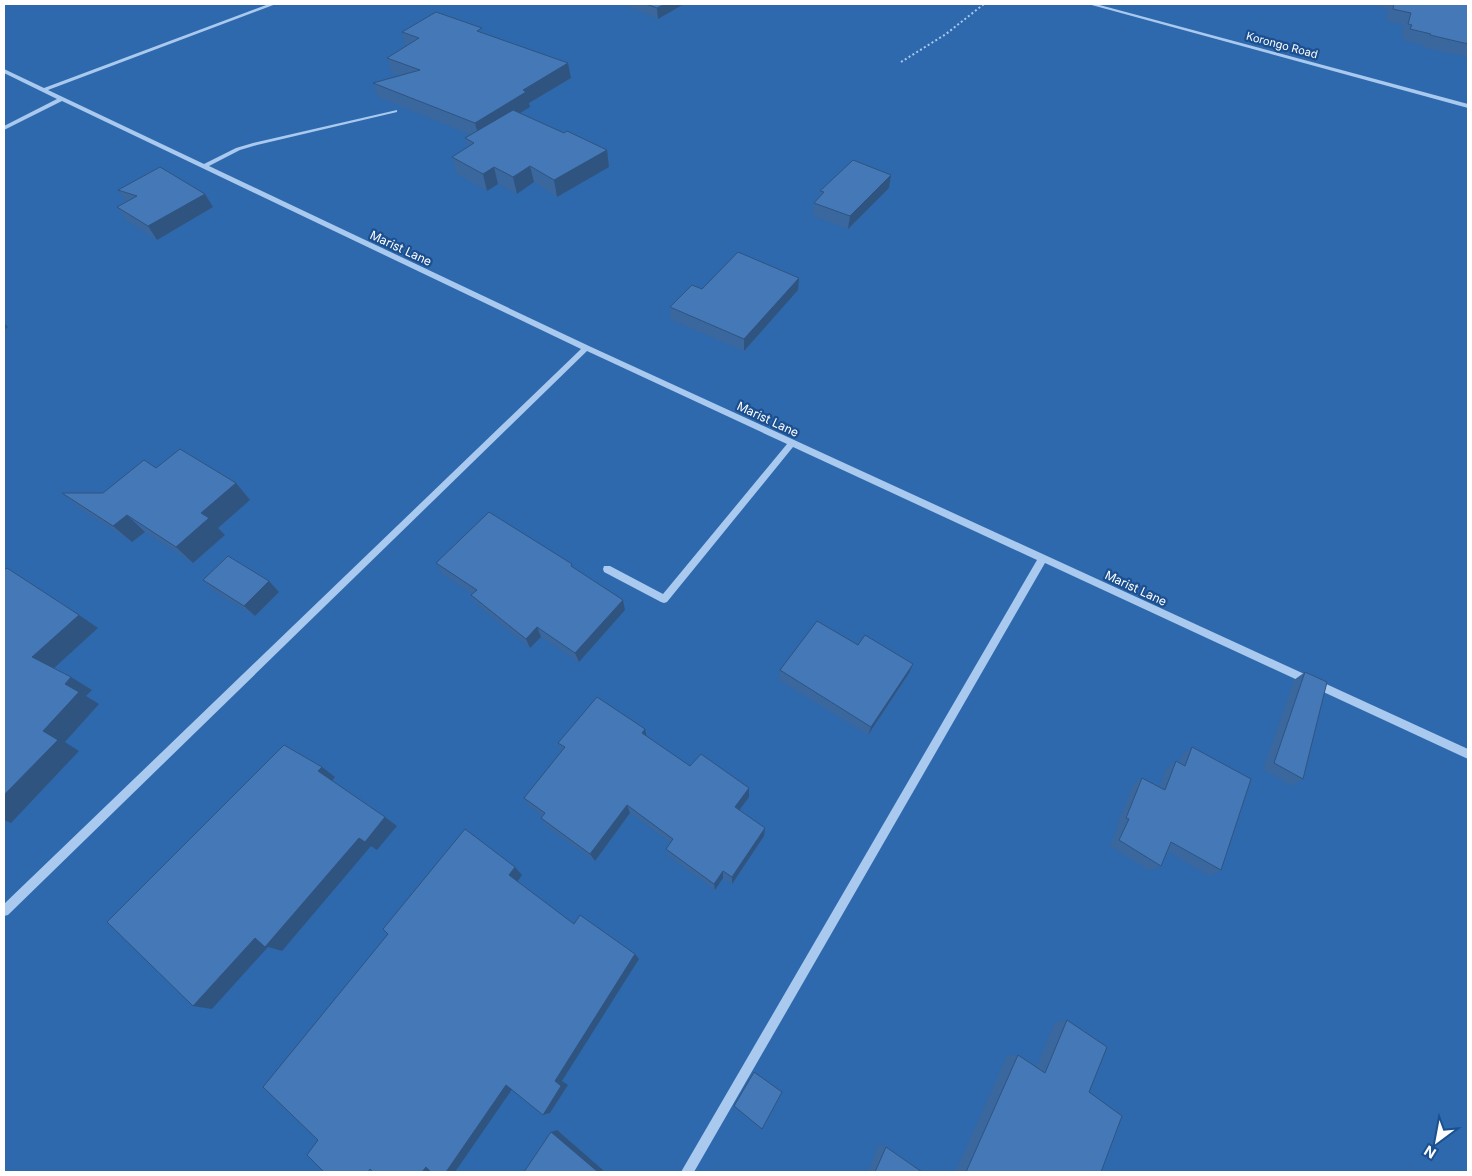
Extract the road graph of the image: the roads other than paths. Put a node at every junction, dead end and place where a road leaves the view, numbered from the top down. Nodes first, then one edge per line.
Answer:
1 (273, 4) edge
2 (1091, 4) edge
3 (4, 71) edge
4 (43, 90) junction
5 (61, 99) junction
6 (1468, 106) edge
7 (395, 111) edge
8 (4, 128) edge
9 (204, 166) junction
10 (586, 348) junction
11 (792, 443) junction
12 (1043, 558) junction
13 (608, 569) dead end
14 (1468, 754) edge
15 (4, 911) edge
16 (687, 1172) edge

1 - 4 street
2 - 6 street, Korongo Road
3 - 4 street, Marist Lane
4 - 5 street, Marist Lane
5 - 8 street
5 - 9 street, Marist Lane
7 - 9 street
9 - 10 street, Marist Lane
10 - 11 street, Marist Lane
10 - 15 street
11 - 12 street, Marist Lane
11 - 13 street
12 - 14 street, Marist Lane
12 - 16 street

